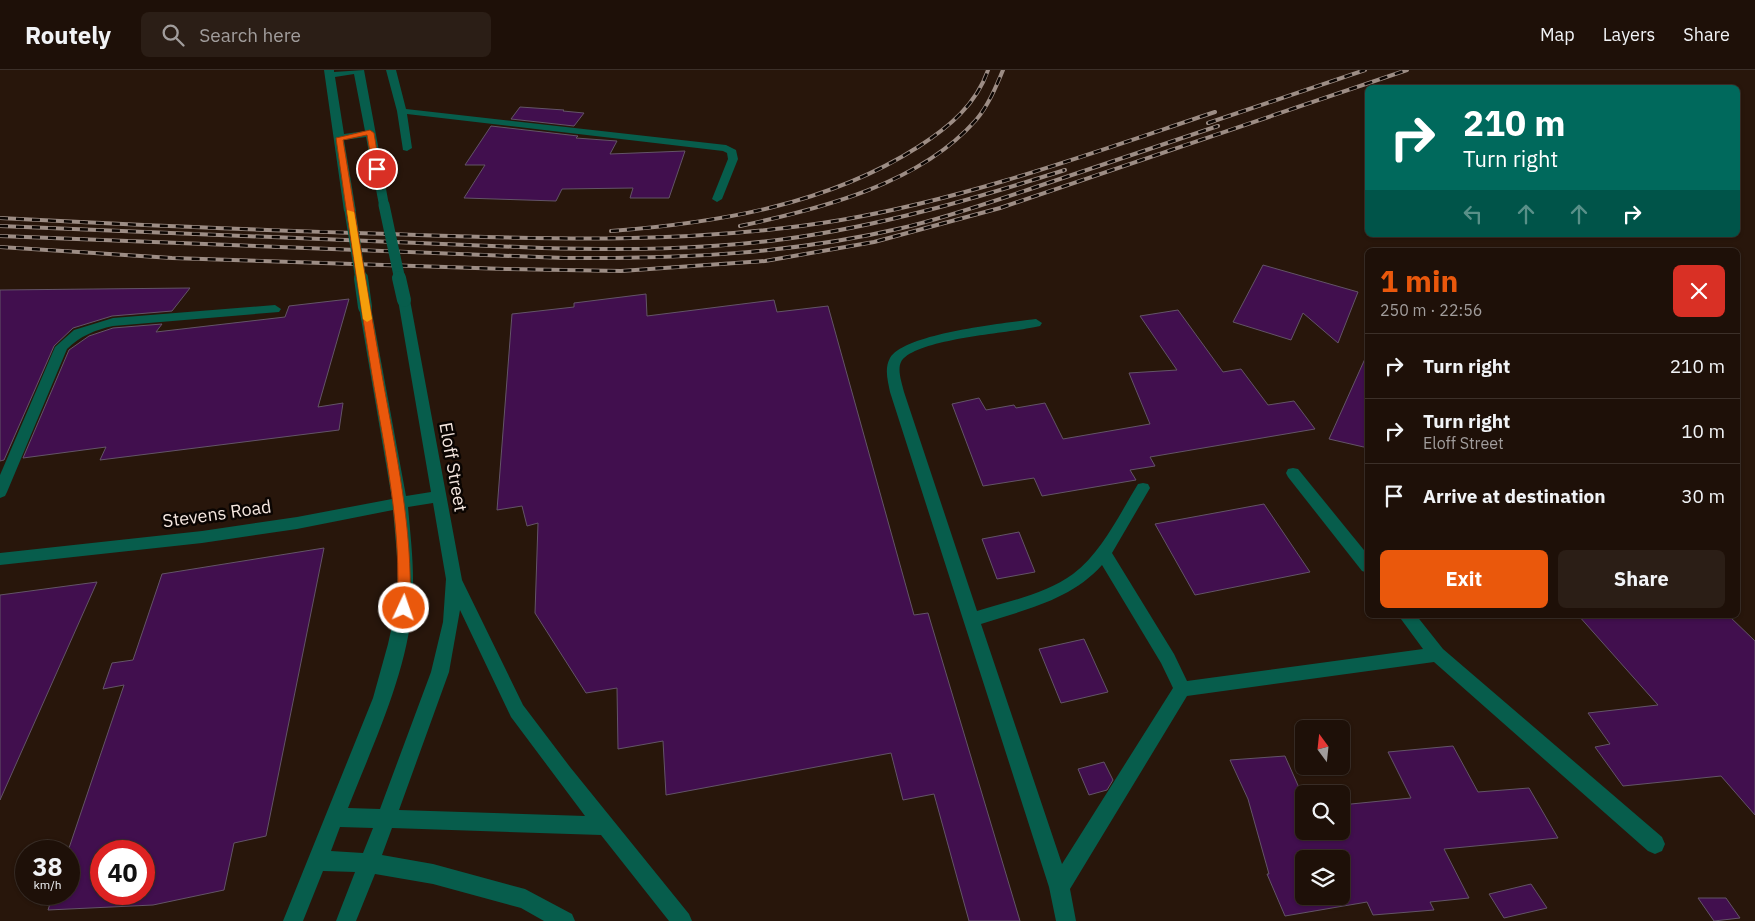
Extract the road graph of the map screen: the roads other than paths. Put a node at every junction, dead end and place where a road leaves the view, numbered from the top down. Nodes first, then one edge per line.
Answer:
1 (359, 70) edge
2 (391, 70) edge
3 (329, 72) edge
4 (402, 111) junction
5 (370, 133) junction
6 (339, 138) junction
7 (407, 148) dead end
8 (717, 199) dead end
9 (275, 309) dead end
10 (1036, 323) dead end
11 (1293, 473) dead end
12 (1142, 488) dead end
13 (0, 492) edge
14 (438, 496) junction
15 (400, 504) junction
16 (1104, 552) junction
17 (0, 560) edge
18 (1365, 563) edge
19 (454, 579) junction
20 (1408, 618) edge
21 (972, 620) junction
22 (1437, 654) junction
23 (1182, 689) junction
24 (335, 817) junction
25 (386, 819) junction
26 (605, 826) junction
27 (1655, 844) dead end
28 (318, 861) junction
29 (369, 863) junction
30 (1059, 887) junction
31 (293, 921) edge
32 (346, 921) edge
33 (565, 921) edge
34 (682, 921) edge
35 (1066, 921) edge

1 - 3 street
1 - 5 street, Eloff Street
2 - 4 street
3 - 6 street
4 - 7 street
4 - 8 street
5 - 6 street
5 - 14 street, Eloff Street, bridge
6 - 15 street, bridge
9 - 13 street
10 - 21 street
11 - 18 street
12 - 16 street
14 - 15 street, Stevens Road
14 - 19 street, Eloff Street
15 - 17 street, Stevens Road
15 - 24 street
16 - 21 street
16 - 23 street
19 - 25 street, Eloff Street
19 - 26 street
20 - 22 street
21 - 30 street
22 - 23 street
22 - 27 street
23 - 30 street
24 - 25 street
24 - 28 street
25 - 26 street
25 - 29 street, Eloff Street
26 - 34 street
28 - 29 street
28 - 31 street
29 - 32 street, Eloff Street
29 - 33 street
30 - 35 street

